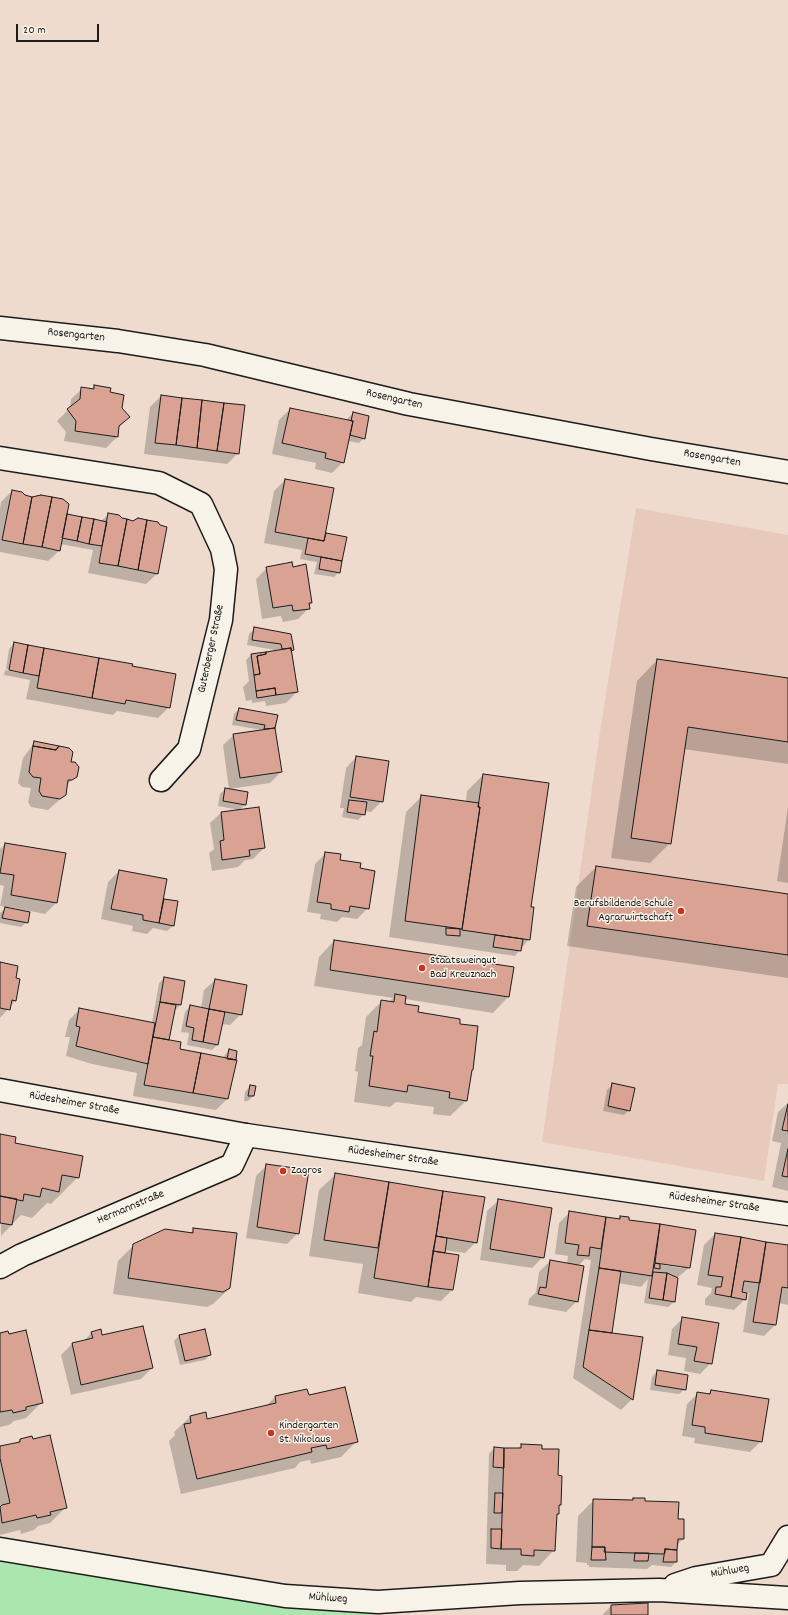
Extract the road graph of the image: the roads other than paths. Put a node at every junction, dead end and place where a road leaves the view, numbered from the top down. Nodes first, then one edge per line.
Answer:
1 (0, 328) edge
2 (0, 458) edge
3 (788, 472) edge
4 (161, 780) dead end
5 (0, 1090) edge
6 (246, 1135) junction
7 (788, 1214) edge
8 (0, 1266) edge
9 (788, 1537) edge
10 (0, 1549) edge
11 (659, 1590) junction
12 (788, 1598) edge

1 - 3 street, Rosengarten
2 - 4 street, Gutenberger Straße
5 - 6 street, Rüdesheimer Straße
6 - 7 street, Rüdesheimer Straße
6 - 8 street, Hermannstraße
9 - 11 street, Mühlweg
10 - 11 street, Mühlweg
11 - 12 street, Mühlweg

